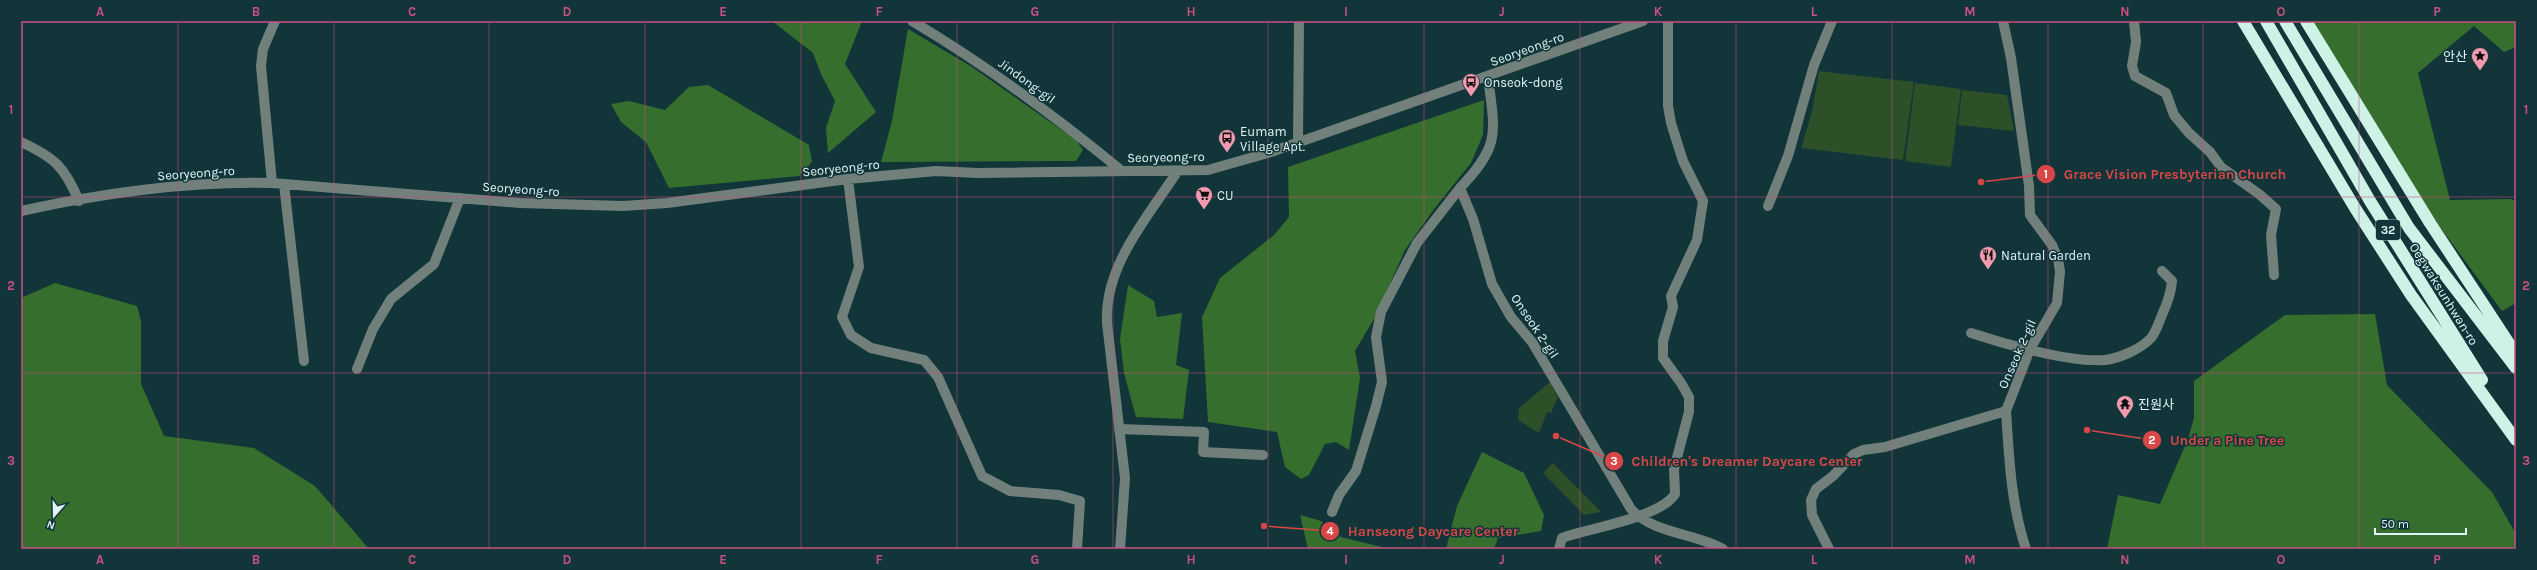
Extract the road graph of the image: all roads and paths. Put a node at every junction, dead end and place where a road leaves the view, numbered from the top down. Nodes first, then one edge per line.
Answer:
1 (275, 21) edge
2 (912, 21) edge
3 (1299, 21) edge
4 (1643, 21) edge
5 (1668, 21) edge
6 (1832, 21) edge
7 (2003, 21) edge
8 (2134, 21) edge
9 (2243, 21) edge
10 (2266, 21) edge
11 (2285, 21) edge
12 (2306, 21) edge
13 (1488, 76) junction
14 (21, 142) edge
15 (1298, 143) junction
16 (1122, 171) junction
17 (1177, 172) junction
18 (848, 180) junction
19 (272, 183) junction
20 (284, 184) junction
21 (1460, 188) junction
22 (460, 198) junction
23 (79, 201) junction
24 (1768, 206) dead end
25 (21, 211) edge
26 (2162, 270) dead end
27 (2274, 275) dead end
28 (1971, 332) dead end
29 (2030, 349) junction
30 (2516, 354) edge
31 (304, 361) dead end
32 (2516, 368) edge
33 (357, 369) dead end
34 (2006, 411) junction
35 (1119, 430) junction
36 (2516, 436) edge
37 (2516, 440) edge
38 (1263, 455) dead end
39 (1332, 512) dead end
40 (1639, 516) junction
41 (1077, 549) edge
42 (1120, 549) edge
43 (1559, 549) edge
44 (1723, 549) edge
45 (1829, 549) edge
46 (2026, 549) edge

1 - 19 street
2 - 16 street, Jindong-gil
3 - 15 street
4 - 13 street, Seoryeong-ro
5 - 40 street
6 - 24 street
7 - 29 street, Onseok 2-gil
8 - 27 street
9 - 37 highway
10 - 36 highway, Oegwaksunhwan-ro / 32
11 - 32 highway, Oegwaksunhwan-ro / 32
12 - 30 highway
13 - 15 street, Seoryeong-ro
13 - 21 street
14 - 23 street
15 - 17 street, Seoryeong-ro
16 - 17 street, Seoryeong-ro
16 - 18 street, Seoryeong-ro
17 - 35 street
18 - 22 street, Seoryeong-ro
18 - 41 street
19 - 20 street, Seoryeong-ro
19 - 23 street, Seoryeong-ro
20 - 22 street, Seoryeong-ro
20 - 31 street
21 - 39 street
21 - 40 street, Onseok 2-gil
22 - 33 street
23 - 25 street, Seoryeong-ro
26 - 29 street
28 - 29 street
29 - 34 street, Onseok 2-gil
34 - 45 street
34 - 46 street
35 - 38 street
35 - 42 street
40 - 43 street
40 - 44 street, Onseok 2-gil

